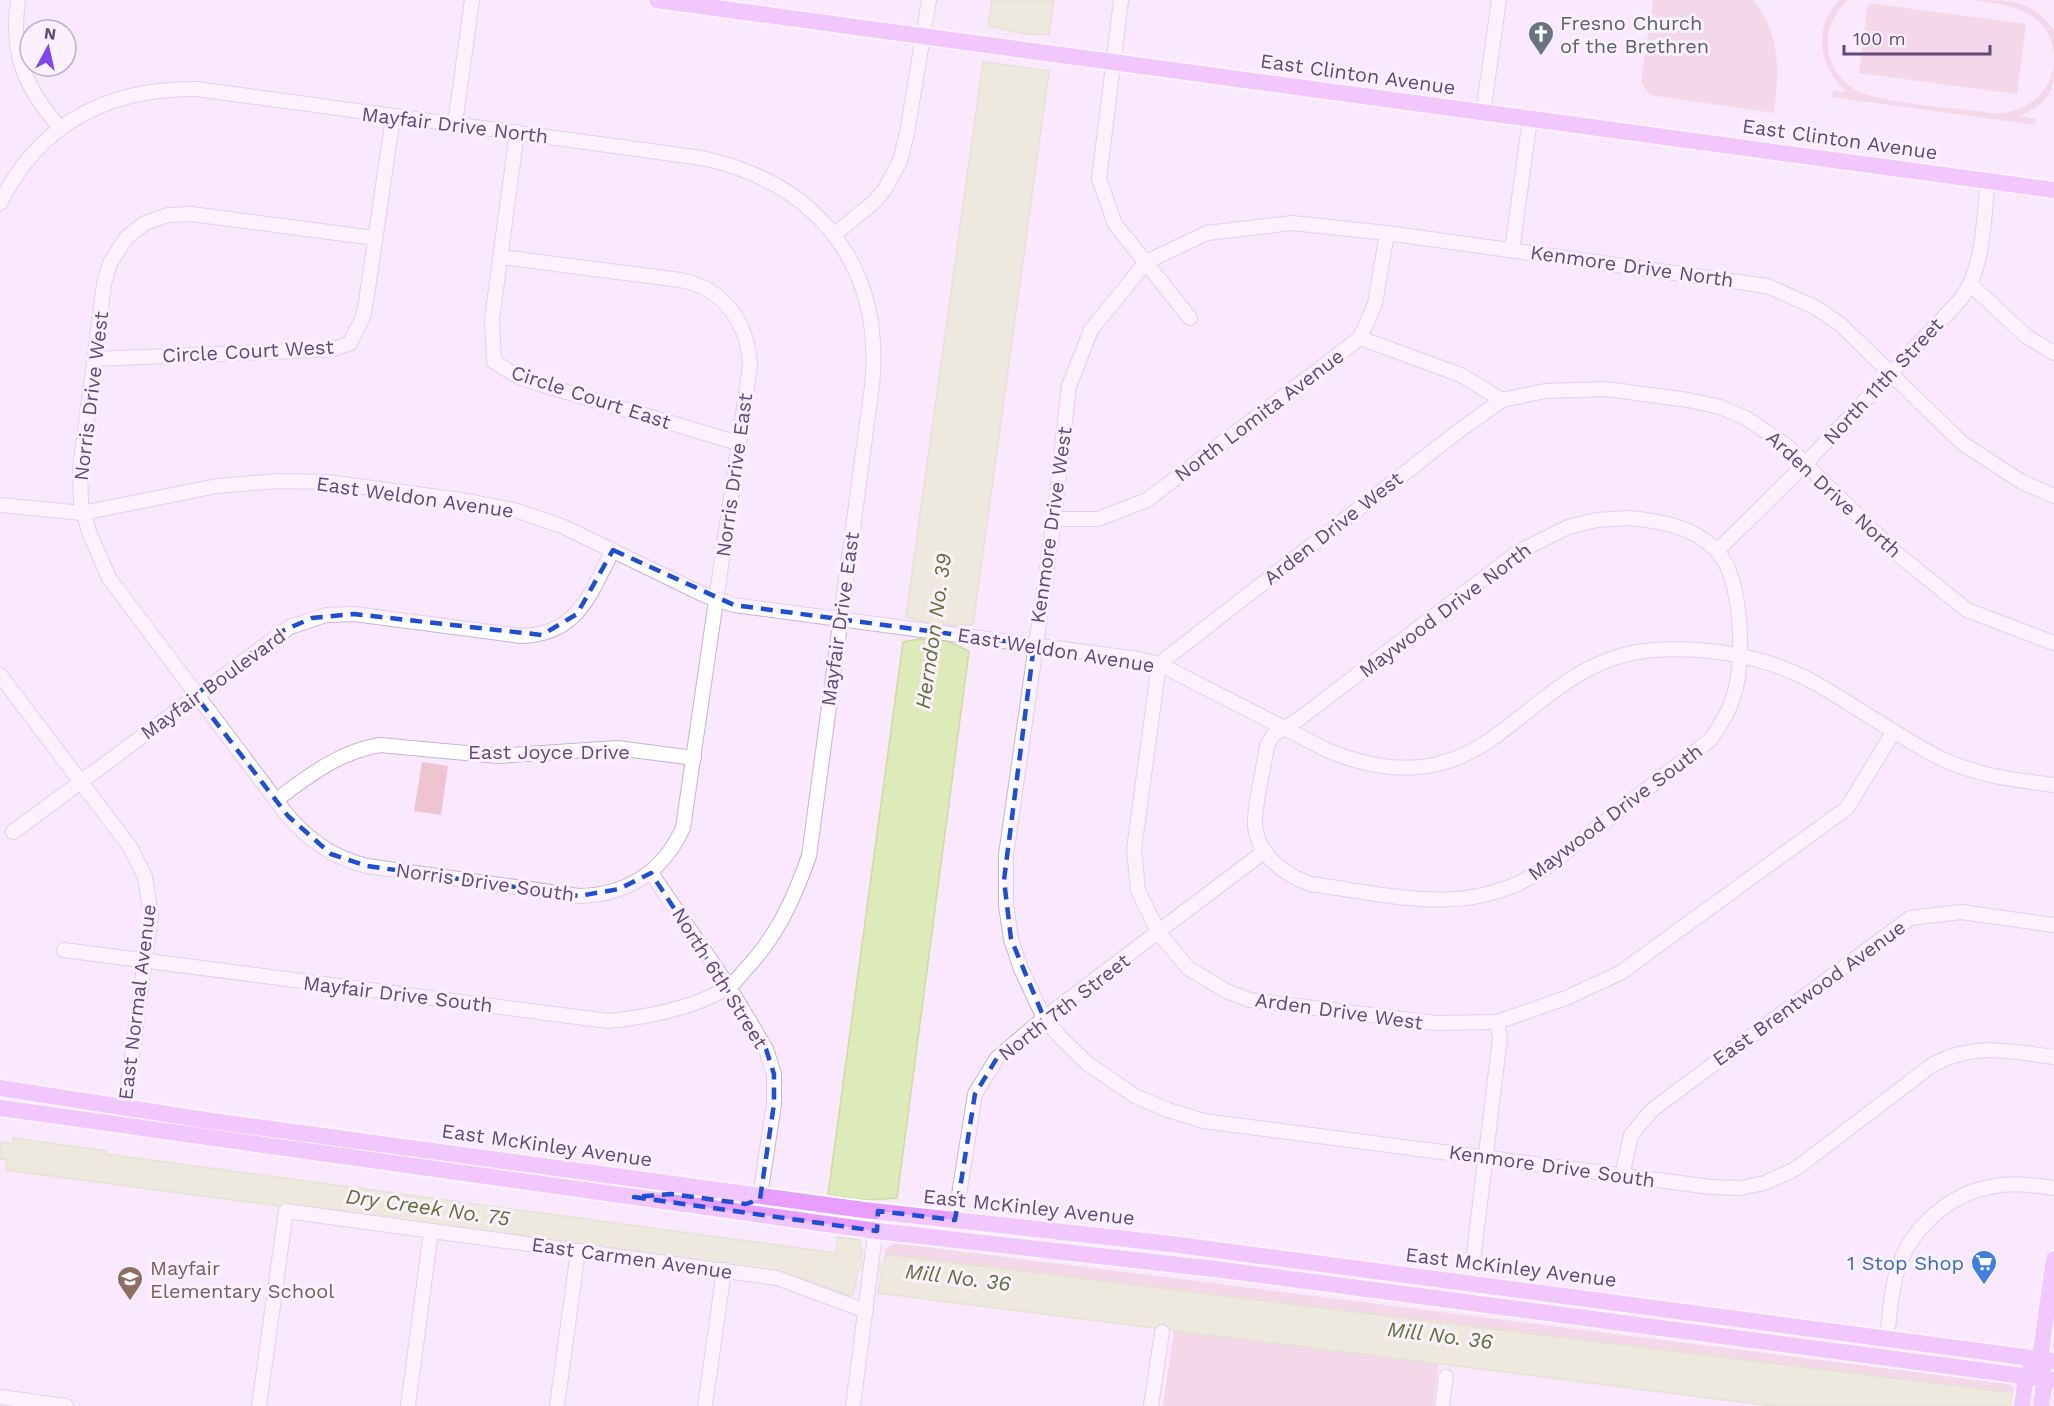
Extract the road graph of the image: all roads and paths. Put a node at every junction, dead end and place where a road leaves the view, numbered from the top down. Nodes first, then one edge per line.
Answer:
1 (18, 0) edge
2 (472, 0) edge
3 (657, 0) edge
4 (929, 0) edge
5 (1121, 0) edge
6 (1499, 0) edge
7 (922, 35) junction
8 (1113, 62) junction
9 (1483, 113) junction
10 (393, 117) junction
11 (1530, 119) junction
12 (455, 124) junction
13 (60, 128) junction
14 (517, 132) junction
15 (1988, 181) junction
16 (2054, 190) edge
17 (0, 203) edge
18 (1387, 233) junction
19 (835, 234) junction
20 (375, 238) junction
21 (1512, 250) junction
22 (501, 257) junction
23 (1146, 261) junction
24 (1971, 285) junction
25 (1190, 318) dead end
26 (1360, 338) junction
27 (2054, 352) edge
28 (94, 358) junction
29 (1890, 373) junction
30 (1502, 400) junction
31 (738, 443) junction
32 (1805, 464) junction
33 (2054, 496) edge
34 (0, 506) edge
35 (82, 513) junction
36 (1054, 519) junction
37 (613, 550) junction
38 (1717, 551) junction
39 (717, 600) junction
40 (840, 620) junction
41 (2054, 643) edge
42 (1034, 645) junction
43 (1739, 656) junction
44 (1158, 664) junction
45 (0, 675) edge
46 (195, 695) junction
47 (1283, 727) junction
48 (1894, 731) junction
49 (694, 759) junction
50 (81, 784) junction
51 (2054, 785) edge
52 (276, 800) junction
53 (13, 832) dead end
54 (319, 846) joint
55 (1265, 851) junction
56 (651, 873) junction
57 (2054, 925) edge
58 (1159, 933) junction
59 (64, 950) dead end
60 (146, 962) junction
61 (729, 987) junction
62 (1044, 1018) junction
63 (1497, 1022) junction
64 (2054, 1057) edge
65 (4, 1089) edge
66 (125, 1107) junction
67 (0, 1108) edge
68 (123, 1125) junction
69 (1486, 1158) junction
70 (1622, 1176) junction
71 (2054, 1188) edge
72 (760, 1196) junction
73 (634, 1197) junction
74 (879, 1211) junction
75 (955, 1221) junction
76 (431, 1231) junction
77 (877, 1231) junction
78 (1129, 1240) junction
79 (1037, 1249) junction
80 (578, 1251) junction
81 (2054, 1259) edge
82 (724, 1270) junction
83 (1470, 1283) junction
84 (1468, 1302) junction
85 (866, 1311) junction
86 (1839, 1331) junction
87 (1162, 1332) dead end
88 (1887, 1337) junction
89 (1753, 1339) junction
90 (2047, 1359) edge
91 (1446, 1377) dead end
92 (2046, 1389) edge
93 (2024, 1391) edge
94 (0, 1397) edge
95 (66, 1406) edge
96 (259, 1406) edge
97 (408, 1406) edge
98 (557, 1406) edge
99 (705, 1406) edge
100 (853, 1406) edge
101 (1151, 1406) edge
102 (1442, 1406) edge

1 - 13 street
2 - 12 street
3 - 7 main road, East Clinton Avenue
4 - 7 street
5 - 8 street
6 - 9 street
7 - 8 main road, East Clinton Avenue
7 - 19 street
8 - 9 main road, East Clinton Avenue
8 - 23 street
9 - 11 main road, East Clinton Avenue
10 - 12 street, Mayfair Drive North
10 - 13 street, Mayfair Drive North
10 - 20 street, Circle Court West
11 - 15 main road, East Clinton Avenue
11 - 21 street
12 - 14 street, Mayfair Drive North
13 - 17 street, Mayfair Drive North
14 - 19 street, Mayfair Drive North
14 - 22 street, Circle Court East
15 - 16 main road, East Clinton Avenue
15 - 24 street, North 11th Street
18 - 21 street, Kenmore Drive North
18 - 23 street, Kenmore Drive North
18 - 26 street, North Lomita Avenue
19 - 40 street, Mayfair Drive East
20 - 28 street, Circle Court West
20 - 28 street, Norris Drive West
21 - 29 street, Kenmore Drive North
22 - 31 street, Circle Court East
22 - 31 street, Norris Drive East
23 - 25 street
23 - 36 street, Kenmore Drive West
24 - 27 street
24 - 29 street, North 11th Street
26 - 30 street
26 - 36 street, North Lomita Avenue
28 - 35 street, Norris Drive West
29 - 32 street, North 11th Street
29 - 33 street, Kenmore Drive North
30 - 32 street, Arden Drive North
30 - 44 street, Arden Drive West
31 - 39 street, Norris Drive East
32 - 38 street, North 11th Street
32 - 41 street, Arden Drive North
34 - 35 street, East Weldon Avenue
35 - 37 street, East Weldon Avenue
35 - 46 street, Norris Drive West
36 - 42 street, Kenmore Drive West
37 - 39 street, East Weldon Avenue
37 - 46 street, Mayfair Boulevard
38 - 43 street, Maywood Drive North
38 - 47 street, Maywood Drive North
39 - 40 street, East Weldon Avenue
39 - 49 street, Norris Drive East
40 - 42 street, East Weldon Avenue
40 - 61 street, Mayfair Drive East
42 - 44 street, East Weldon Avenue
42 - 62 street, Kenmore Drive West
43 - 47 street, East Weldon Avenue
43 - 48 street, East Weldon Avenue
43 - 55 street, Maywood Drive South
44 - 47 street, East Weldon Avenue
44 - 58 street, Arden Drive West
45 - 50 street, East Normal Avenue
46 - 50 street, Mayfair Boulevard
46 - 52 street, Norris Drive West
47 - 55 street
48 - 51 street, East Weldon Avenue
48 - 63 street, Arden Drive West
49 - 52 street, East Joyce Drive
49 - 56 street, Norris Drive East
50 - 53 street, Mayfair Boulevard
50 - 60 street, East Normal Avenue
52 - 54 street, Norris Drive West
54 - 56 street, Norris Drive South
55 - 58 street, North 7th Street
56 - 61 street, North 6th Street
57 - 70 street, East Brentwood Avenue
58 - 62 street, North 7th Street
58 - 63 street, Arden Drive West
59 - 60 street, Mayfair Drive South
60 - 61 street, Mayfair Drive South
60 - 66 street, East Normal Avenue
61 - 72 street, North 6th Street
62 - 69 street, Kenmore Drive South
62 - 75 street, North 7th Street
63 - 69 street
64 - 70 street, Kenmore Drive South
65 - 66 main road, East McKinley Avenue
66 - 68 street, East Normal Avenue
66 - 72 main road, East McKinley Avenue
67 - 68 main road, East McKinley Avenue
68 - 73 main road, East McKinley Avenue
69 - 70 street, Kenmore Drive South
69 - 83 street
71 - 88 street
72 - 73 main road
72 - 74 main road, East McKinley Avenue
73 - 77 main road, East McKinley Avenue
74 - 75 main road, East McKinley Avenue
74 - 77 street
75 - 78 main road, East McKinley Avenue
76 - 80 street, East Carmen Avenue
76 - 96 street, East Carmen Avenue
76 - 97 street
77 - 79 main road, East McKinley Avenue
77 - 85 street
78 - 79 main road
78 - 83 main road, East McKinley Avenue
79 - 84 main road, East McKinley Avenue
80 - 82 street, East Carmen Avenue
80 - 98 street
81 - 90 main road
82 - 85 street, East Carmen Avenue
82 - 99 street
83 - 84 street
83 - 86 main road, East McKinley Avenue
84 - 89 main road, East McKinley Avenue
85 - 100 street
86 - 88 main road, East McKinley Avenue
86 - 89 main road
87 - 101 street
88 - 90 main road, East McKinley Avenue
89 - 93 main road, East McKinley Avenue
90 - 92 main road
90 - 93 main road
91 - 102 street
92 - 93 main road, East McKinley Avenue
94 - 95 street

